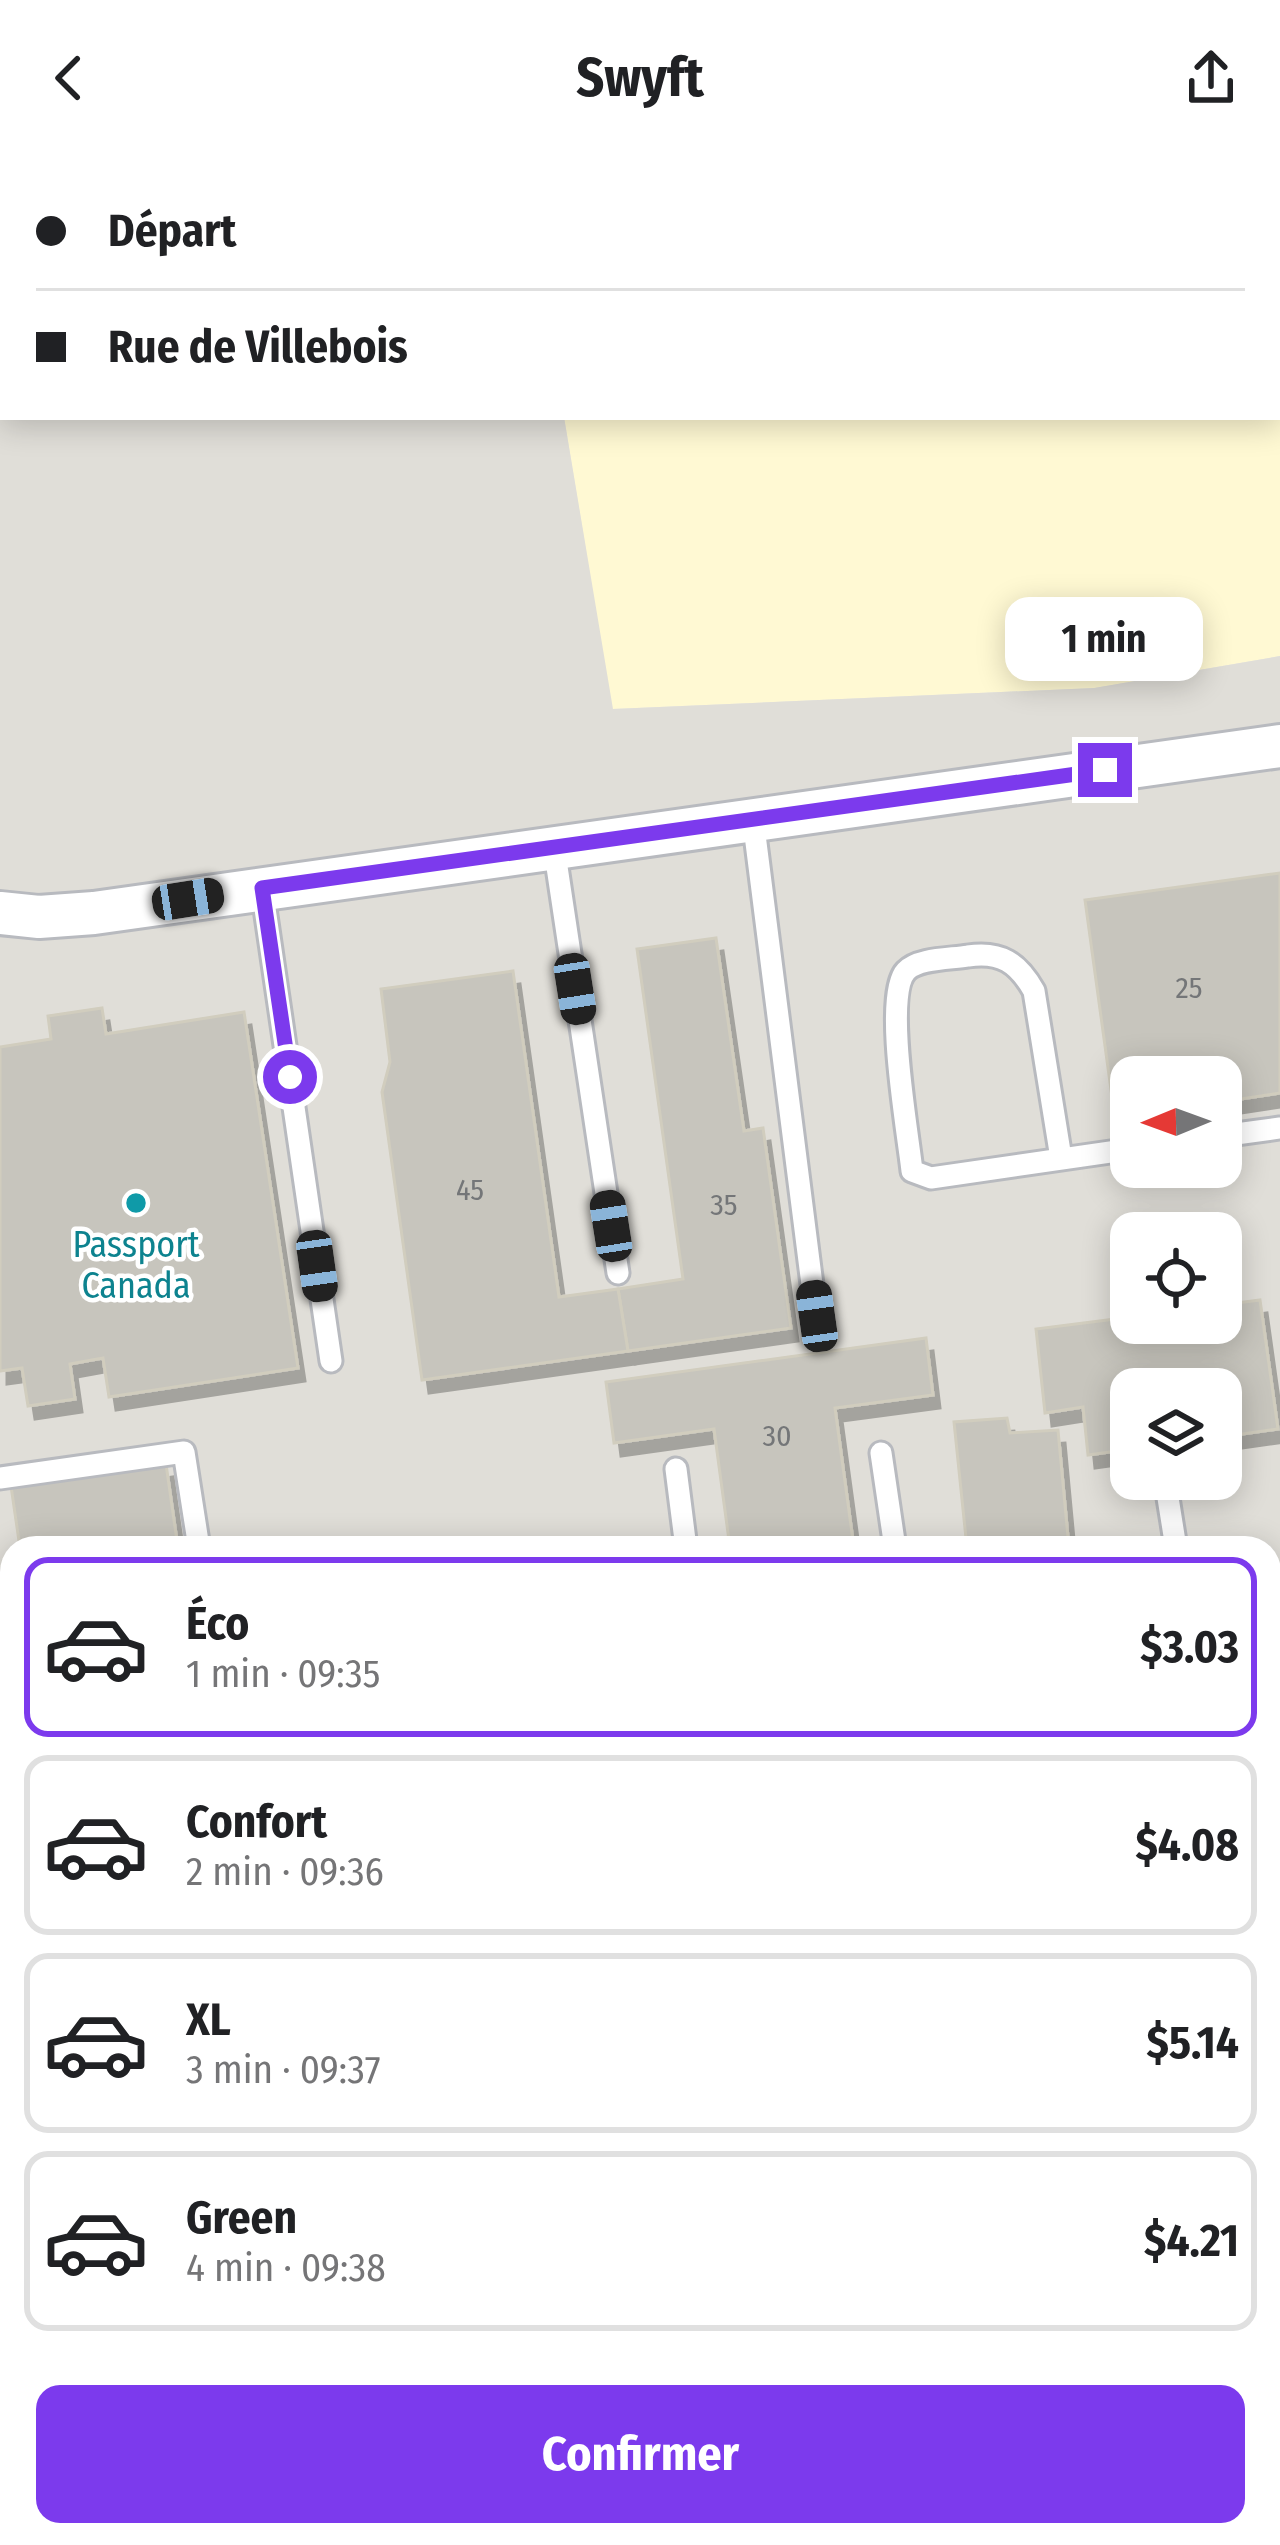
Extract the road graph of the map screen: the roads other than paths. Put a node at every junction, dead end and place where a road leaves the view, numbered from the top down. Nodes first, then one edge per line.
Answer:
1 (1280, 746) edge
2 (753, 820) junction
3 (554, 847) junction
4 (262, 888) junction
5 (0, 913) edge
6 (1280, 1128) edge
7 (1242, 1133) edge
8 (1110, 1152) edge
9 (1061, 1158) junction
10 (618, 1273) dead end
11 (817, 1316) dead end
12 (331, 1361) dead end
13 (881, 1453) dead end
14 (676, 1469) dead end
15 (0, 1478) edge
16 (1168, 1500) edge
17 (198, 1536) edge
18 (684, 1536) edge
19 (893, 1536) edge
20 (1174, 1536) edge

1 - 2 street
2 - 3 street
2 - 11 lane
3 - 4 street
3 - 10 lane
4 - 5 street
4 - 12 lane
6 - 7 lane
8 - 9 lane
9 - 9 lane
13 - 19 lane
14 - 18 lane
15 - 17 lane
16 - 20 lane

